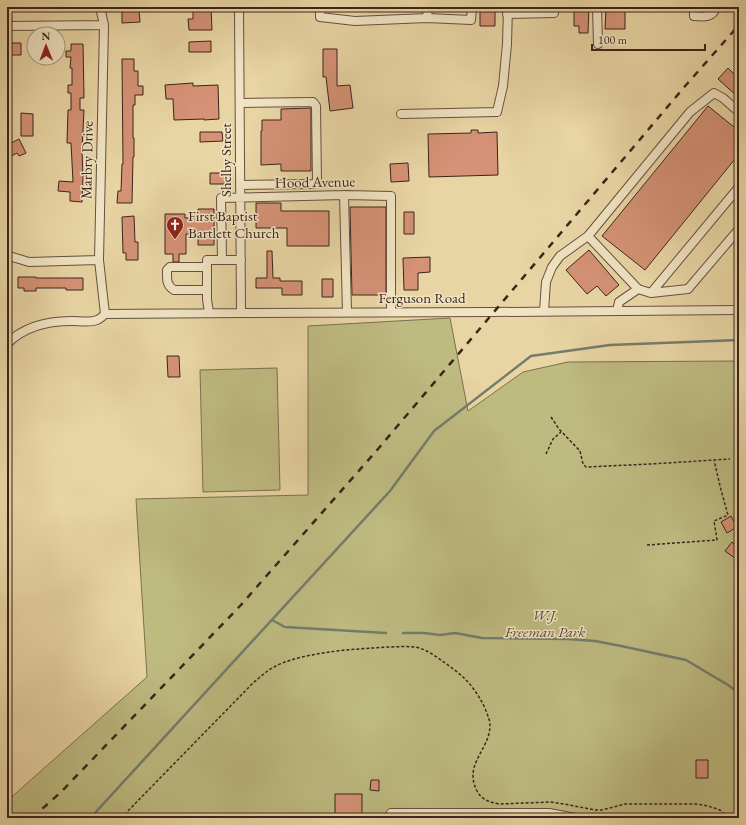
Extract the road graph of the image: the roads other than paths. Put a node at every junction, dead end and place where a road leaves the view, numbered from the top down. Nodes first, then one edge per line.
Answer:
1 (100, 7) edge
2 (239, 7) edge
3 (320, 7) edge
4 (428, 7) edge
5 (472, 7) edge
6 (554, 7) edge
7 (596, 7) edge
8 (694, 7) edge
9 (716, 7) edge
10 (507, 10) edge
11 (545, 10) edge
12 (427, 18) junction
13 (104, 25) junction
14 (7, 26) edge
15 (598, 44) dead end
16 (240, 103) junction
17 (739, 112) edge
18 (400, 114) dead end
19 (240, 185) junction
20 (739, 187) edge
21 (344, 195) junction
22 (240, 198) junction
23 (739, 229) edge
24 (588, 236) junction
25 (7, 254) edge
26 (99, 260) junction
27 (222, 260) junction
28 (241, 260) junction
29 (207, 267) junction
30 (638, 289) junction
31 (207, 290) junction
32 (651, 293) junction
33 (739, 310) edge
34 (617, 311) junction
35 (346, 312) junction
36 (391, 312) junction
37 (544, 312) junction
38 (209, 313) junction
39 (241, 313) junction
40 (105, 314) junction
41 (7, 344) edge
42 (391, 813) dead end
43 (576, 818) edge

1 - 13 street, Marbry Drive
2 - 16 street, Shelby Street
3 - 12 street
4 - 12 street
5 - 12 street
6 - 11 street
7 - 15 street
8 - 9 street
10 - 11 street
10 - 18 street
13 - 14 street
13 - 26 street, Marbry Drive
16 - 19 street, Shelby Street
16 - 19 street
17 - 24 street
19 - 22 street, Shelby Street
20 - 32 street
21 - 22 street, Hood Avenue
21 - 35 street
21 - 36 street, Hood Avenue
22 - 27 street, Hood Avenue
22 - 28 street, Shelby Street
23 - 32 street
24 - 30 street
24 - 37 street
25 - 26 street
26 - 40 street, Marbry Drive
27 - 28 street
27 - 29 street
28 - 39 street, Shelby Street
29 - 31 street
29 - 31 street
30 - 32 street
30 - 34 street
31 - 38 street
33 - 34 street, Ferguson Road
34 - 37 street, Ferguson Road
35 - 36 street, Ferguson Road
35 - 39 street, Ferguson Road
36 - 37 street, Ferguson Road
38 - 39 street, Ferguson Road
38 - 40 street, Ferguson Road
40 - 41 street
42 - 43 street

